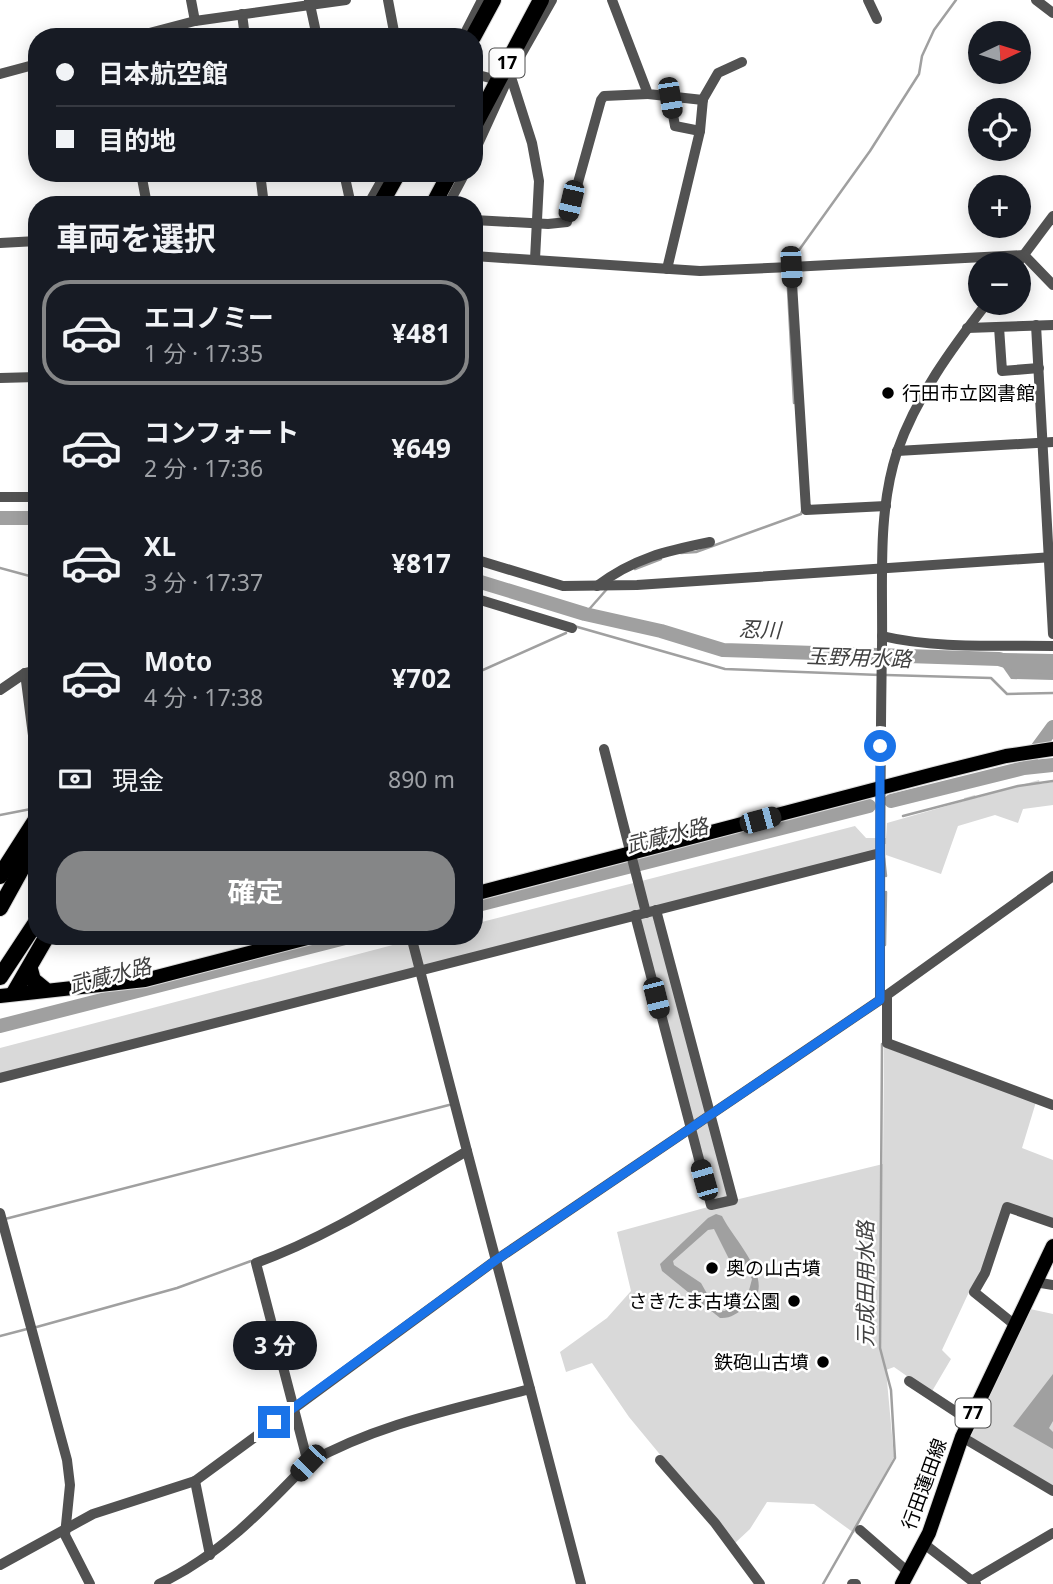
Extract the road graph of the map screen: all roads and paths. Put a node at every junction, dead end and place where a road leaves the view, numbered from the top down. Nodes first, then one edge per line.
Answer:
1 (191, 0) edge
2 (346, 0) edge
3 (388, 0) edge
4 (482, 0) edge
5 (493, 0) edge
6 (552, 0) edge
7 (612, 0) edge
8 (868, 0) edge
9 (1036, 0) edge
10 (309, 3) edge
11 (542, 7) edge
12 (1053, 13) edge
13 (242, 15) junction
14 (877, 19) dead end
15 (195, 21) junction
16 (168, 28) edge
17 (244, 28) edge
18 (315, 28) edge
19 (393, 28) edge
20 (468, 28) edge
21 (478, 28) edge
22 (742, 62) dead end
23 (28, 66) edge
24 (0, 74) edge
25 (514, 74) junction
26 (483, 76) edge
27 (494, 79) dead end
28 (648, 94) junction
29 (670, 98) junction
30 (703, 100) junction
31 (483, 110) edge
32 (700, 131) junction
33 (483, 135) edge
34 (1053, 216) edge
35 (483, 221) edge
36 (537, 224) junction
37 (28, 241) edge
38 (0, 243) edge
39 (1026, 252) edge
40 (483, 256) edge
41 (968, 258) edge
42 (535, 259) junction
43 (1031, 262) edge
44 (791, 267) junction
45 (667, 269) junction
46 (1053, 285) edge
47 (977, 315) edge
48 (1037, 325) junction
49 (1053, 325) edge
50 (999, 327) junction
51 (967, 328) junction
52 (1039, 368) junction
53 (28, 377) edge
54 (0, 379) edge
55 (1048, 442) edge
56 (897, 451) junction
57 (0, 497) edge
58 (28, 497) edge
59 (886, 506) junction
60 (710, 542) dead end
61 (1051, 557) edge
62 (483, 562) edge
63 (882, 569) junction
64 (597, 586) junction
65 (483, 601) edge
66 (572, 628) dead end
67 (1053, 634) edge
68 (882, 638) junction
69 (1053, 646) edge
70 (28, 672) edge
71 (25, 673) junction
72 (0, 690) edge
73 (28, 696) edge
74 (604, 749) dead end
75 (1051, 749) edge
76 (880, 792) junction
77 (28, 832) edge
78 (880, 853) junction
79 (28, 857) edge
80 (631, 858) junction
81 (0, 876) edge
82 (1053, 876) edge
83 (483, 892) edge
84 (0, 908) edge
85 (646, 913) junction
86 (28, 935) edge
87 (42, 945) edge
88 (280, 945) edge
89 (414, 945) edge
90 (30, 969) junction
91 (421, 970) junction
92 (672, 970) junction
93 (650, 976) junction
94 (0, 977) edge
95 (44, 989) junction
96 (7, 994) edge
97 (883, 998) junction
98 (0, 1079) edge
99 (702, 1082) junction
100 (679, 1088) junction
101 (1053, 1105) edge
102 (711, 1114) junction
103 (690, 1129) junction
104 (467, 1151) junction
105 (0, 1213) edge
106 (1053, 1223) edge
107 (1053, 1246) edge
108 (496, 1260) junction
109 (1035, 1282) junction
110 (1053, 1284) edge
111 (1015, 1325) junction
112 (909, 1381) dead end
113 (530, 1389) junction
114 (294, 1407) junction
115 (970, 1421) junction
116 (962, 1437) junction
117 (660, 1460) dead end
118 (308, 1463) junction
119 (195, 1481) junction
120 (1053, 1491) edge
121 (65, 1528) junction
122 (860, 1530) dead end
123 (1053, 1533) edge
124 (923, 1543) junction
125 (210, 1555) junction
126 (0, 1564) edge
127 (905, 1578) edge
128 (974, 1582) edge
129 (163, 1583) edge
130 (579, 1583) edge
131 (90, 1584) edge
132 (760, 1584) edge

1 - 15 street
2 - 10 street
3 - 19 street
4 - 20 street
5 - 21 highway, 17
6 - 11 street
7 - 28 street
8 - 14 street
9 - 12 street
10 - 13 street
10 - 18 street
11 - 25 street
11 - 31 highway, 17
13 - 15 street
13 - 17 street
15 - 16 street
22 - 30 street
23 - 24 street
25 - 33 street
25 - 36 street
26 - 27 street
28 - 29 street
28 - 36 street
29 - 30 street
29 - 32 street
30 - 32 street
32 - 45 street
34 - 39 street
35 - 36 street
36 - 42 street
37 - 38 street
40 - 42 street
41 - 44 street
42 - 45 street
43 - 46 street
44 - 45 street
44 - 59 street
47 - 51 street
48 - 49 street
48 - 50 street
48 - 52 street
50 - 51 street
50 - 52 street
51 - 56 street
52 - 55 street
53 - 54 street
55 - 56 street
55 - 61 street
56 - 59 street
57 - 58 street
59 - 63 street
60 - 64 street
61 - 63 street
61 - 67 street
62 - 64 street
63 - 64 street
63 - 68 street
65 - 66 street
68 - 69 street
68 - 76 street
70 - 71 street
71 - 72 street
71 - 73 street
74 - 80 street
75 - 76 main road
76 - 78 street
76 - 80 main road
77 - 81 highway
78 - 85 street
78 - 97 street
79 - 84 highway
80 - 83 main road
80 - 85 street
82 - 97 street
85 - 91 street
85 - 92 street
85 - 93 street
86 - 94 highway
87 - 90 highway
88 - 95 main road
89 - 91 street
90 - 95 highway
90 - 96 highway
91 - 98 street
91 - 104 street
92 - 93 street
92 - 99 street
93 - 100 street
95 - 96 main road
97 - 101 street
97 - 102 street
99 - 100 street
99 - 102 street
100 - 103 street
102 - 103 street
102 - 103 street
103 - 108 street
104 - 108 street
104 - 114 street
105 - 121 street
106 - 111 street
107 - 109 main road, 行田蓮田線 / 77
108 - 113 street
108 - 114 street
109 - 110 street
109 - 111 main road, 行田蓮田線 / 77
111 - 115 main road, 行田蓮田線 / 77
112 - 115 street
113 - 118 street
113 - 130 street
114 - 118 street
114 - 119 street
115 - 116 main road, 行田蓮田線 / 77
116 - 120 street
116 - 124 main road, 行田蓮田線 / 77
117 - 132 street
118 - 125 street
119 - 121 street
119 - 125 street
121 - 126 street
121 - 131 street
122 - 127 street
123 - 128 street
124 - 127 main road, 行田蓮田線 / 77
124 - 128 street
125 - 129 street

